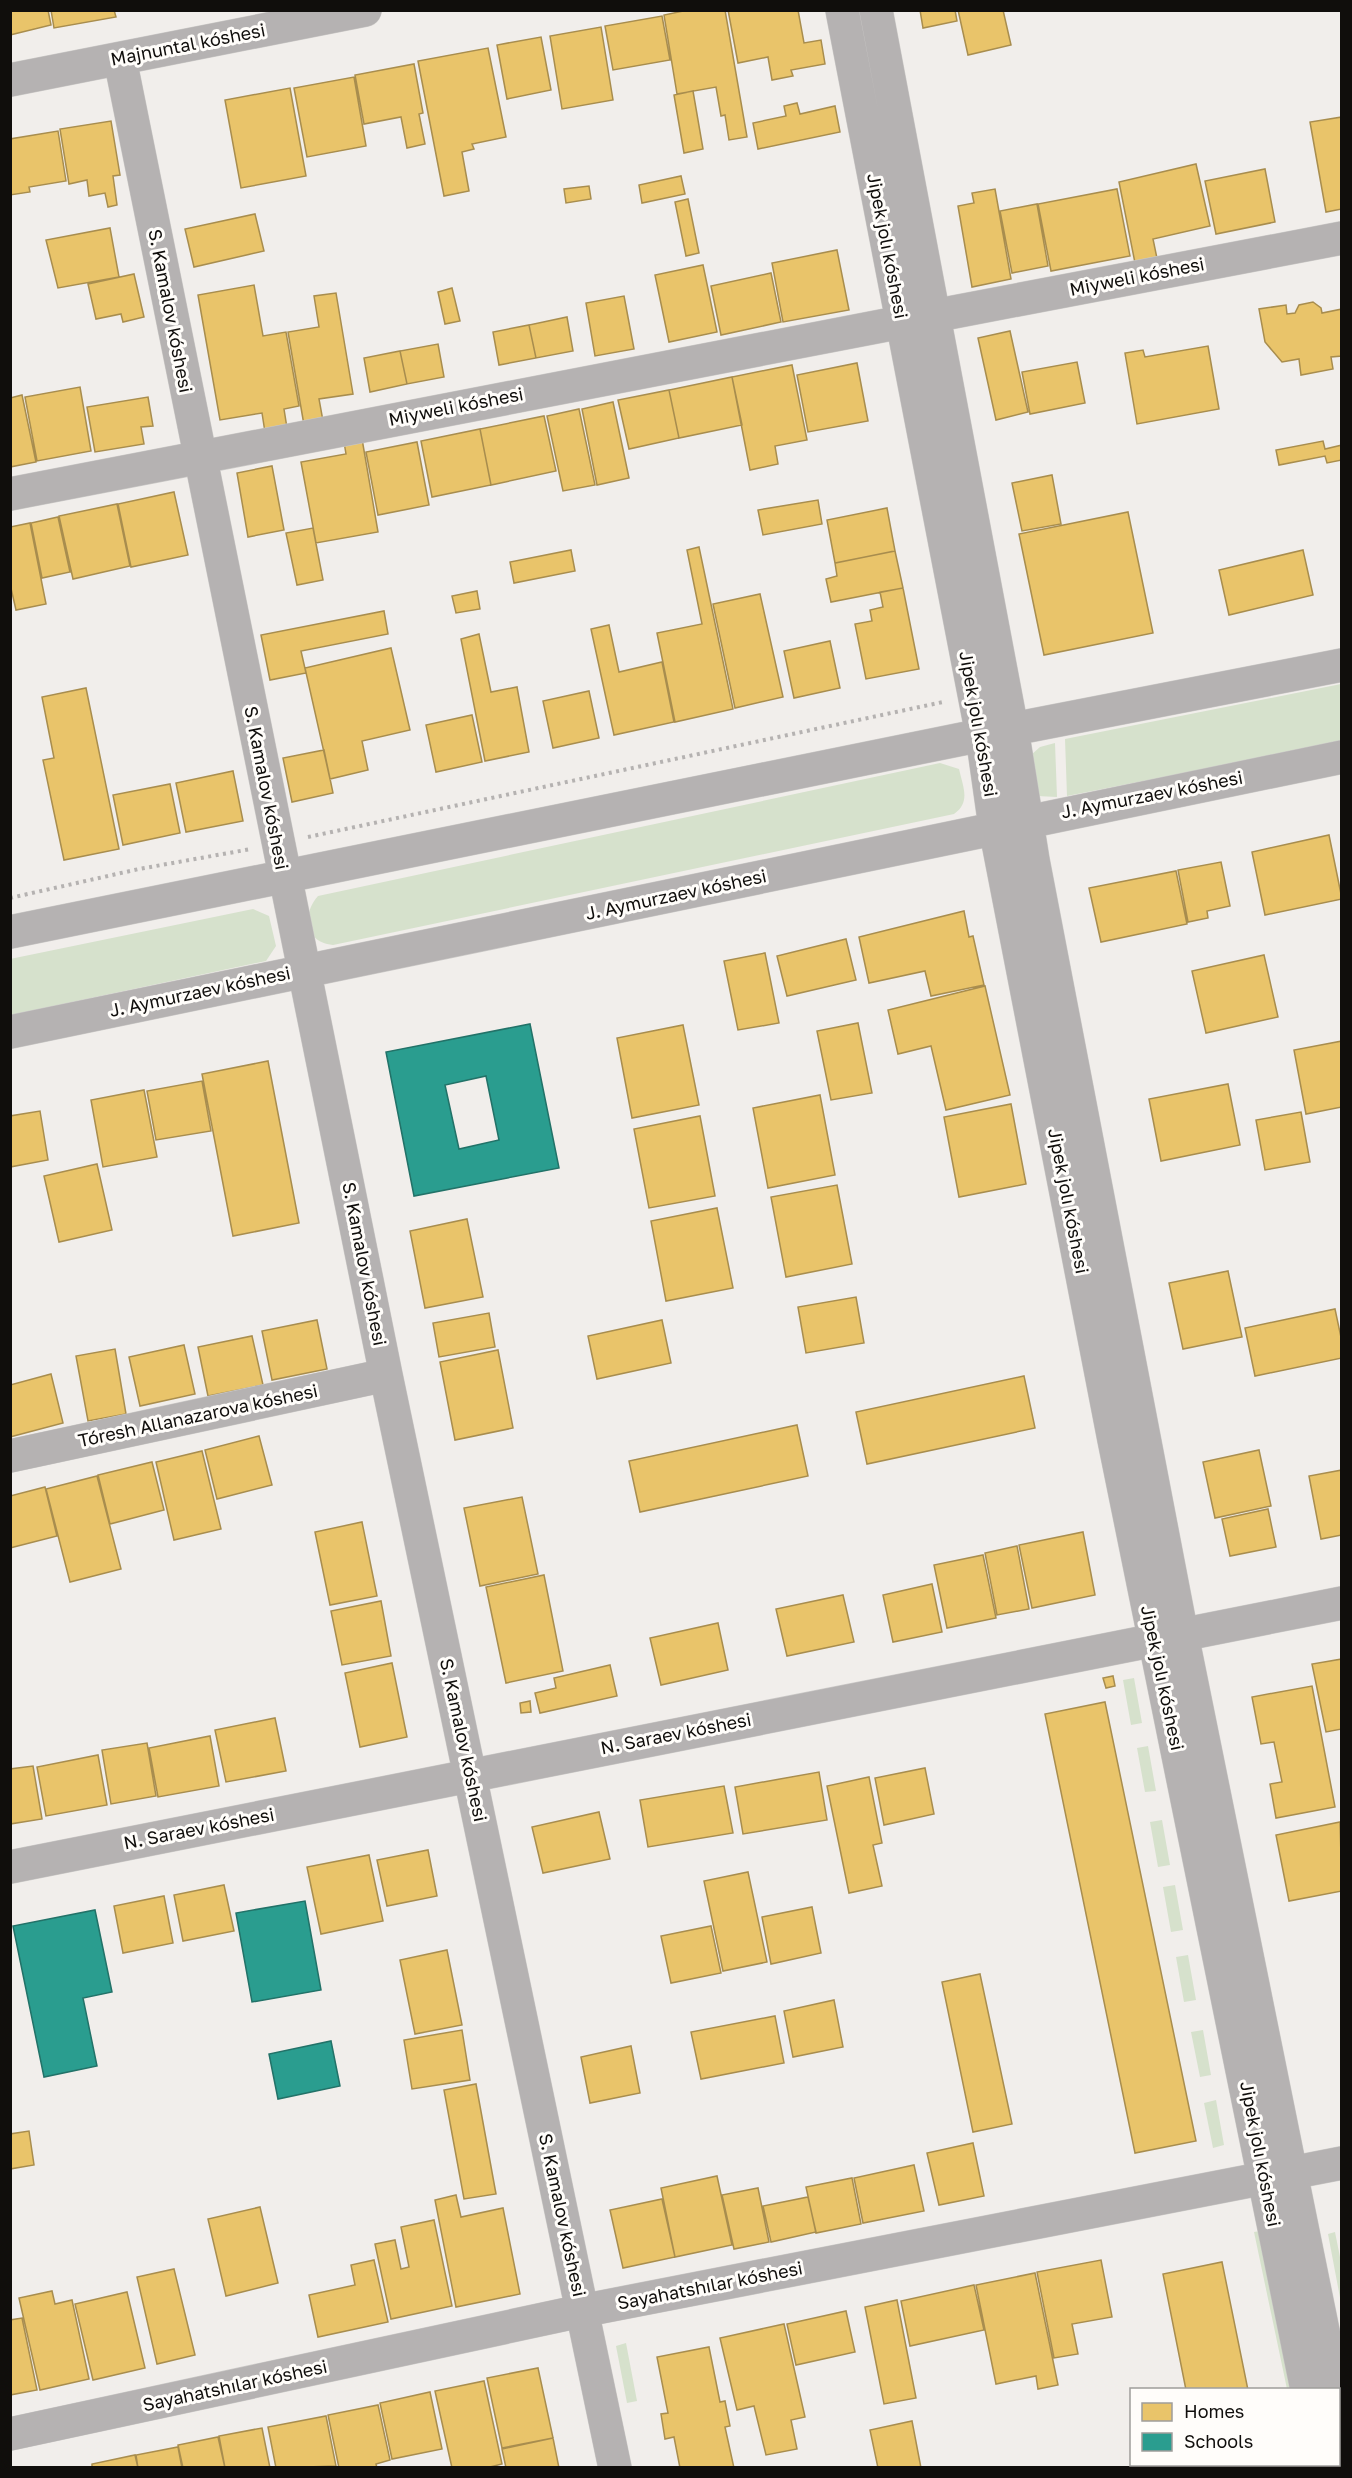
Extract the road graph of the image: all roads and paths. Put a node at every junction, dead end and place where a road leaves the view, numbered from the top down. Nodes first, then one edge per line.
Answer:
1 (365, 10) edge
2 (842, 10) edge
3 (876, 10) edge
4 (120, 59) junction
5 (10, 80) edge
6 (1341, 238) edge
7 (917, 319) junction
8 (199, 456) junction
9 (10, 494) edge
10 (1341, 665) edge
11 (943, 702) dead end
12 (997, 732) junction
13 (1341, 758) edge
14 (1010, 824) junction
15 (278, 844) junction
16 (284, 876) junction
17 (10, 898) edge
18 (10, 932) edge
19 (304, 970) junction
20 (10, 1032) edge
21 (386, 1375) junction
22 (10, 1456) edge
23 (1341, 1603) edge
24 (1169, 1638) junction
25 (471, 1775) junction
26 (10, 1867) edge
27 (1341, 2163) edge
28 (1278, 2176) junction
29 (581, 2311) junction
30 (1307, 2388) edge
31 (1334, 2388) edge
32 (10, 2434) edge
33 (615, 2468) edge

1 - 4 street, Majnuntal kóshesi
2 - 7 street, Jipek jolı kóshesi
3 - 7 street, Jipek jolı kóshesi
4 - 5 street, Majnuntal kóshesi
4 - 8 street, S. Kamalov kóshesi
6 - 7 street, Miyweli kóshesi
7 - 8 street, Miyweli kóshesi
7 - 12 street, Jipek jolı kóshesi
8 - 9 street, Miyweli kóshesi
8 - 15 street, S. Kamalov kóshesi
10 - 12 street
11 - 15 path
12 - 14 street, Jipek jolı kóshesi
12 - 16 street
13 - 14 street, J. Aymurzaev kóshesi
14 - 19 street, J. Aymurzaev kóshesi
14 - 24 street, Jipek jolı kóshesi
15 - 16 street, S. Kamalov kóshesi
15 - 17 path
16 - 18 street
16 - 19 street, S. Kamalov kóshesi
19 - 20 street, J. Aymurzaev kóshesi
19 - 21 street, S. Kamalov kóshesi
21 - 22 street, Tóresh Allanazarova kóshesi
21 - 25 street, S. Kamalov kóshesi
23 - 24 street, N. Saraev kóshesi
24 - 25 street, N. Saraev kóshesi
24 - 28 street, Jipek jolı kóshesi
25 - 26 street, N. Saraev kóshesi
25 - 29 street, S. Kamalov kóshesi
27 - 28 street, Sayahatshılar kóshesi
28 - 29 street, Sayahatshılar kóshesi
28 - 30 street, Jipek jolı kóshesi
28 - 31 street, Jipek jolı kóshesi
29 - 32 street, Sayahatshılar kóshesi
29 - 33 street, S. Kamalov kóshesi

